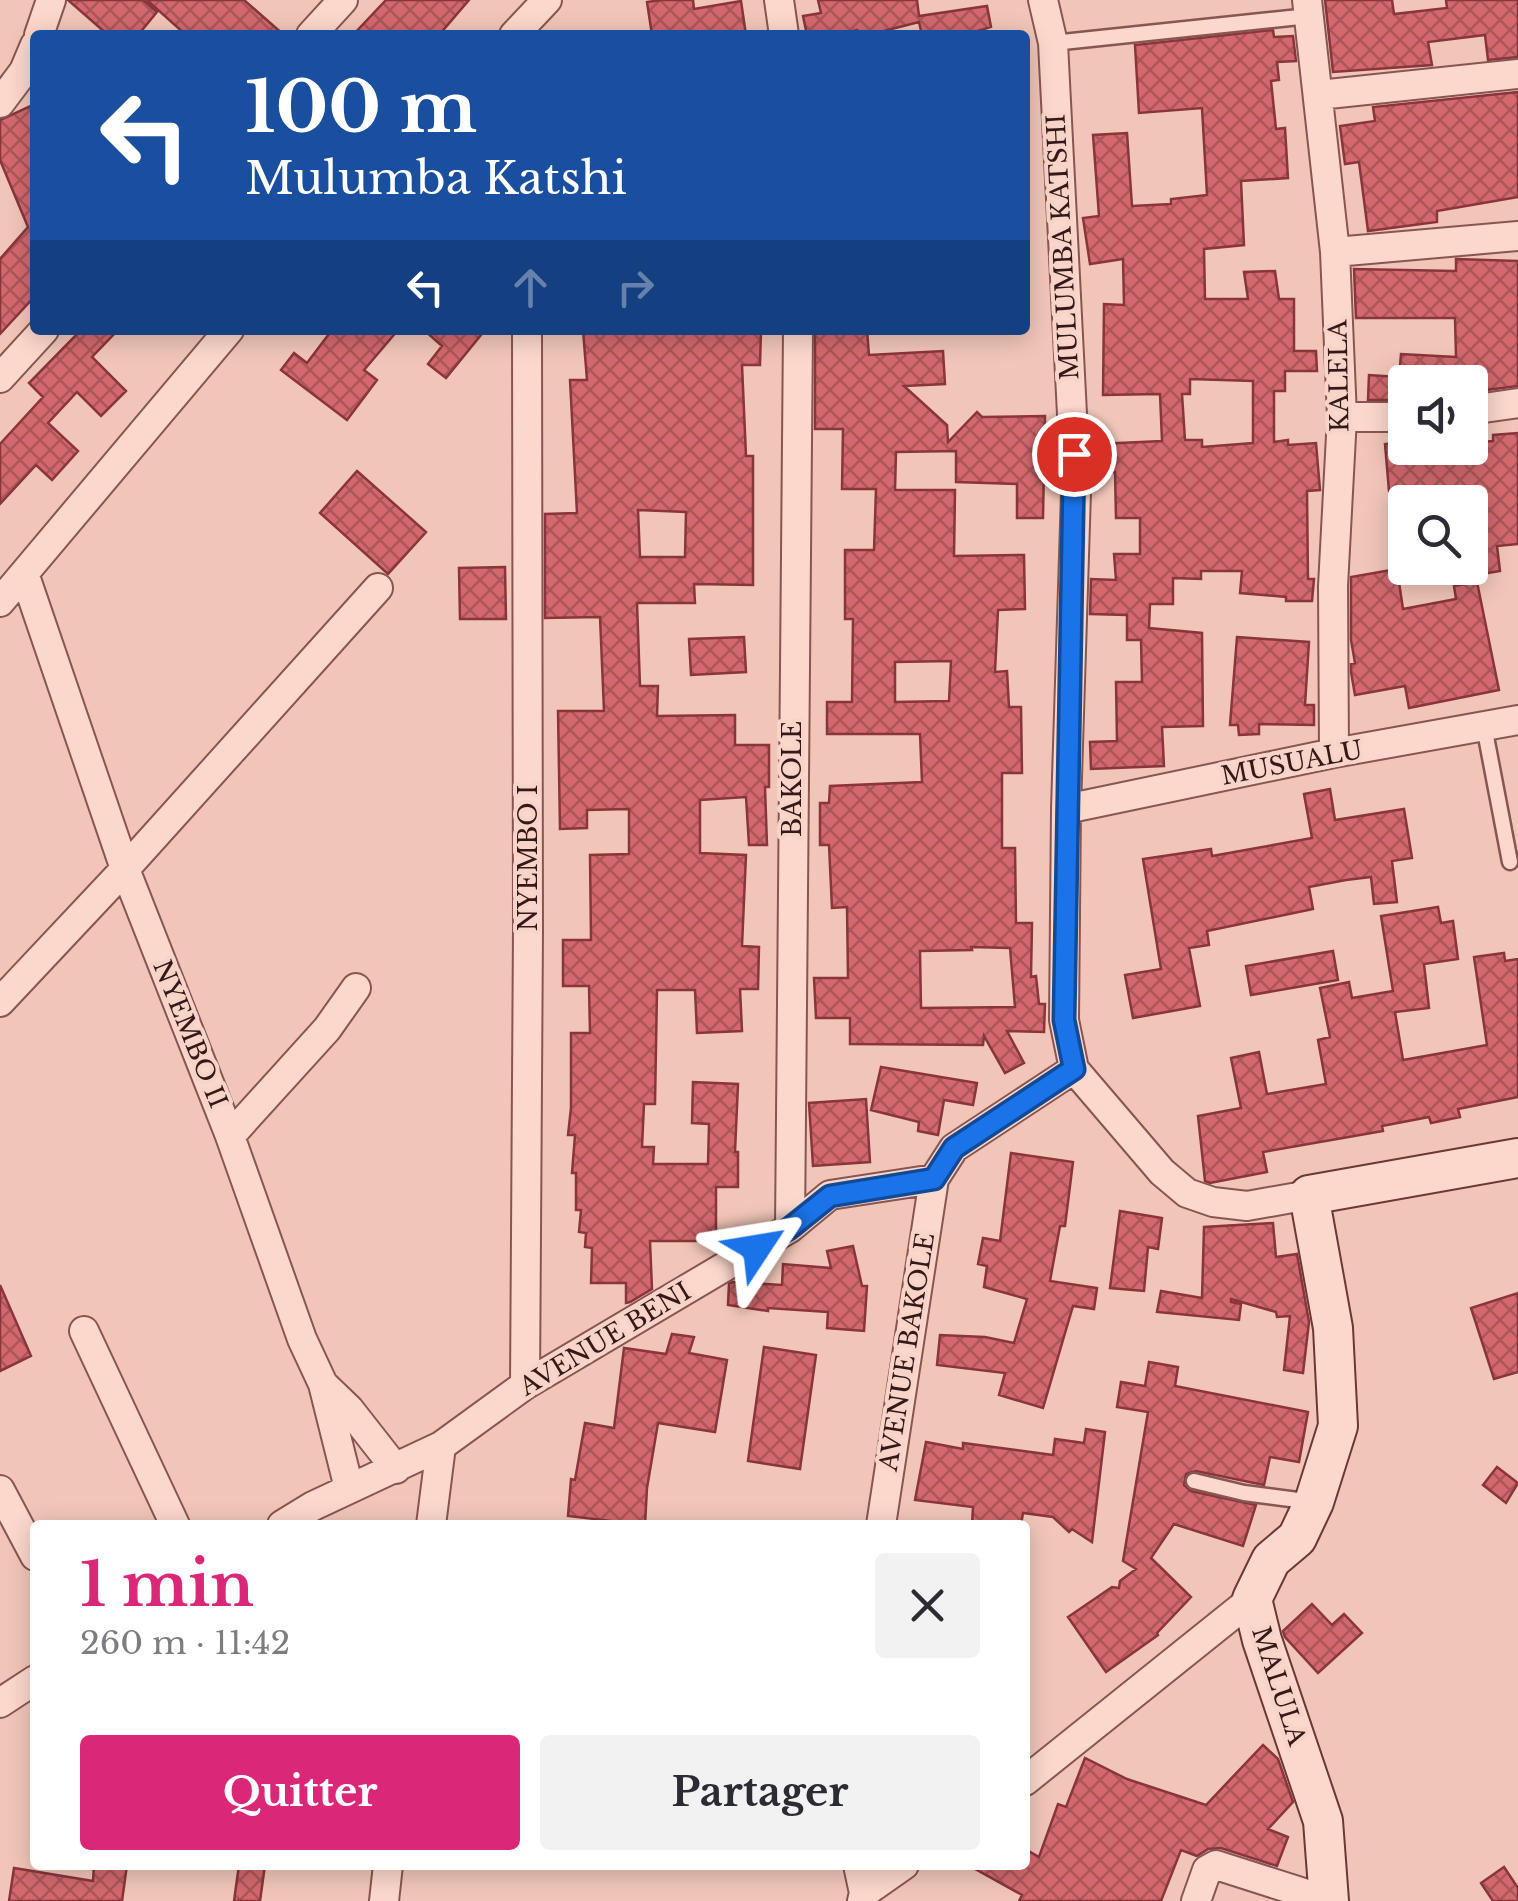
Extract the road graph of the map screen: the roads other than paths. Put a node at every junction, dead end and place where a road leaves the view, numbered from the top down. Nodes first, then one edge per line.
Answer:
1 (51, 0) edge
2 (343, 0) edge
3 (779, 0) edge
4 (1043, 0) edge
5 (1308, 8) edge
6 (41, 30) edge
7 (316, 30) edge
8 (783, 30) edge
9 (1053, 43) junction
10 (30, 57) edge
11 (1518, 74) edge
12 (1319, 95) junction
13 (0, 104) edge
14 (1518, 236) edge
15 (1335, 252) junction
16 (39, 335) edge
17 (225, 335) edge
18 (527, 335) edge
19 (798, 335) edge
20 (0, 378) edge
21 (1518, 403) edge
22 (1488, 407) edge
23 (1388, 416) edge
24 (1342, 417) junction
25 (25, 576) junction
26 (378, 588) dead end
27 (0, 602) edge
28 (1518, 720) edge
29 (1484, 726) junction
30 (1334, 754) junction
31 (1066, 809) junction
32 (1510, 862) dead end
33 (125, 869) junction
34 (356, 988) dead end
35 (0, 1002) edge
36 (1074, 1069) junction
37 (230, 1136) junction
38 (1518, 1158) edge
39 (934, 1179) junction
40 (1308, 1195) junction
41 (790, 1228) junction
42 (84, 1331) dead end
43 (323, 1384) junction
44 (525, 1385) junction
45 (441, 1446) junction
46 (396, 1469) junction
47 (1194, 1481) dead end
48 (350, 1488) junction
49 (0, 1490) edge
50 (1314, 1502) junction
51 (173, 1520) edge
52 (291, 1520) edge
53 (432, 1520) edge
54 (882, 1520) edge
55 (30, 1547) edge
56 (1252, 1599) junction
57 (30, 1683) edge
58 (0, 1703) edge
59 (1030, 1777) edge
60 (387, 1870) edge
61 (894, 1870) edge
62 (862, 1886) edge
63 (384, 1901) edge
64 (1196, 1901) edge
65 (1329, 1901) edge

1 - 6 street
2 - 7 street
3 - 8 street
4 - 9 street, MULUMBA KATSHI
5 - 9 lane
5 - 12 street, KALELA
9 - 31 street, MULUMBA KATSHI
10 - 13 street
11 - 12 street
12 - 15 street, KALELA
14 - 15 street
15 - 24 street, KALELA
16 - 20 street
17 - 25 street
18 - 44 street, NYEMBO I
19 - 41 street, BAKOLE
21 - 22 street
23 - 24 street
24 - 30 street, KALELA
25 - 27 street
25 - 33 street, NYEMBO II
26 - 33 street
28 - 29 street, MUSUALU
29 - 30 street, MUSUALU
29 - 32 lane
30 - 31 street, MUSUALU
31 - 36 street, MULUMBA KATSHI
33 - 35 street
33 - 37 street, NYEMBO II
34 - 37 street
36 - 39 street
36 - 40 street, MULUMBA KATSHI
37 - 43 street, NYEMBO II
38 - 40 street, MULUMBA KATSHI
39 - 41 street, AVENUE BENI
39 - 54 street, AVENUE BAKOLE
40 - 50 street, MALULA
41 - 44 street, AVENUE BENI
42 - 51 street
43 - 46 street, NYEMBO II
43 - 48 street
44 - 45 street, AVENUE BENI
45 - 46 street, AVENUE BENI
45 - 53 street
46 - 48 street, AVENUE BENI
47 - 50 lane
48 - 52 street, AVENUE BENI
49 - 55 street
50 - 56 street, MALULA
56 - 59 street
56 - 65 street, MALULA
57 - 58 street
60 - 63 street
61 - 62 street
64 - 65 street

